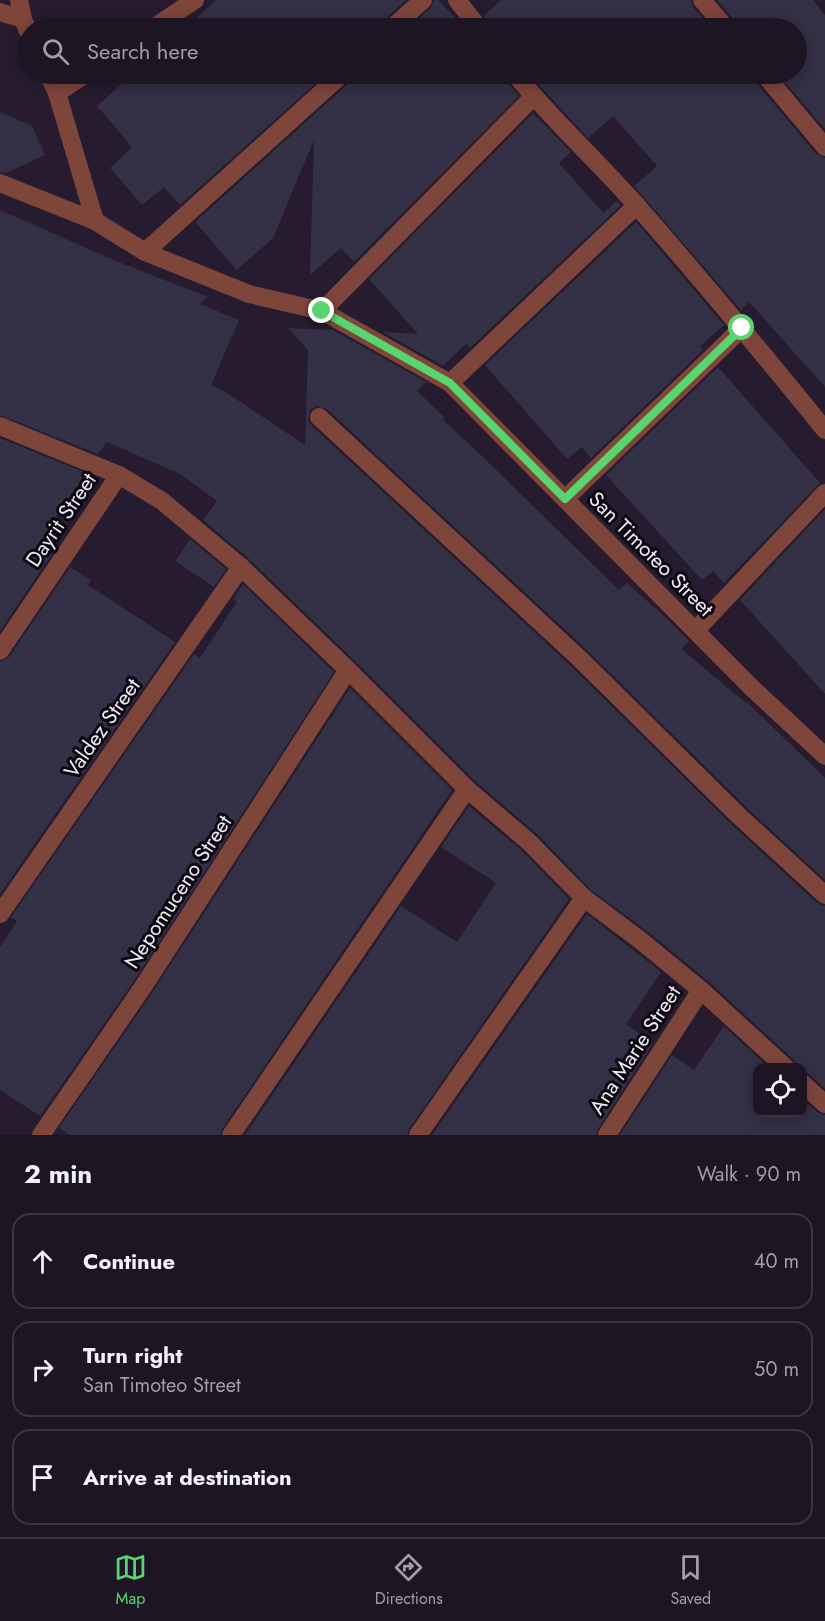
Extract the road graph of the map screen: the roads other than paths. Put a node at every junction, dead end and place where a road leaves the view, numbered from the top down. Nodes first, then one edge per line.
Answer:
1 (19, 0) edge
2 (195, 0) edge
3 (423, 0) edge
4 (457, 0) edge
5 (702, 0) edge
6 (0, 12) edge
7 (24, 18) edge
8 (168, 18) edge
9 (403, 18) edge
10 (471, 18) edge
11 (717, 18) edge
12 (18, 21) edge
13 (53, 84) edge
14 (71, 84) edge
15 (331, 84) edge
16 (523, 84) edge
17 (772, 84) edge
18 (57, 93) junction
19 (534, 97) junction
20 (825, 147) edge
21 (0, 183) edge
22 (637, 205) junction
23 (95, 221) junction
24 (145, 252) junction
25 (322, 311) junction
26 (742, 328) junction
27 (450, 383) junction
28 (319, 417) dead end
29 (0, 426) edge
30 (825, 430) edge
31 (119, 475) junction
32 (825, 493) edge
33 (565, 499) junction
34 (241, 567) junction
35 (696, 630) junction
36 (0, 651) edge
37 (348, 670) junction
38 (825, 756) edge
39 (467, 789) junction
40 (825, 895) edge
41 (584, 898) junction
42 (0, 914) edge
43 (701, 990) junction
44 (781, 1063) edge
45 (807, 1088) edge
46 (825, 1104) edge
47 (41, 1135) edge
48 (231, 1135) edge
49 (418, 1135) edge
50 (607, 1135) edge

1 - 7 street
2 - 8 street
3 - 9 street
4 - 10 street
5 - 11 street
6 - 12 street
13 - 18 street
14 - 18 street
15 - 24 street
16 - 19 street
17 - 20 street
18 - 23 street
19 - 22 street
19 - 25 street
21 - 23 street, San Timoteo Street
22 - 26 street
22 - 27 street
23 - 24 street, San Timoteo Street
24 - 25 street, San Timoteo Street
25 - 27 street, San Timoteo Street
26 - 30 street
26 - 33 street
27 - 33 street, San Timoteo Street
28 - 40 street
29 - 31 street
31 - 34 street
31 - 36 street, Dayrit Street
32 - 35 street
33 - 35 street, San Timoteo Street
34 - 37 street
34 - 42 street, Valdez Street
35 - 38 street, San Timoteo Street
37 - 39 street
37 - 47 street, Nepomuceno Street
39 - 41 street
39 - 48 street
41 - 43 street
41 - 49 street
43 - 44 street
43 - 50 street, Ana Marie Street
45 - 46 street

